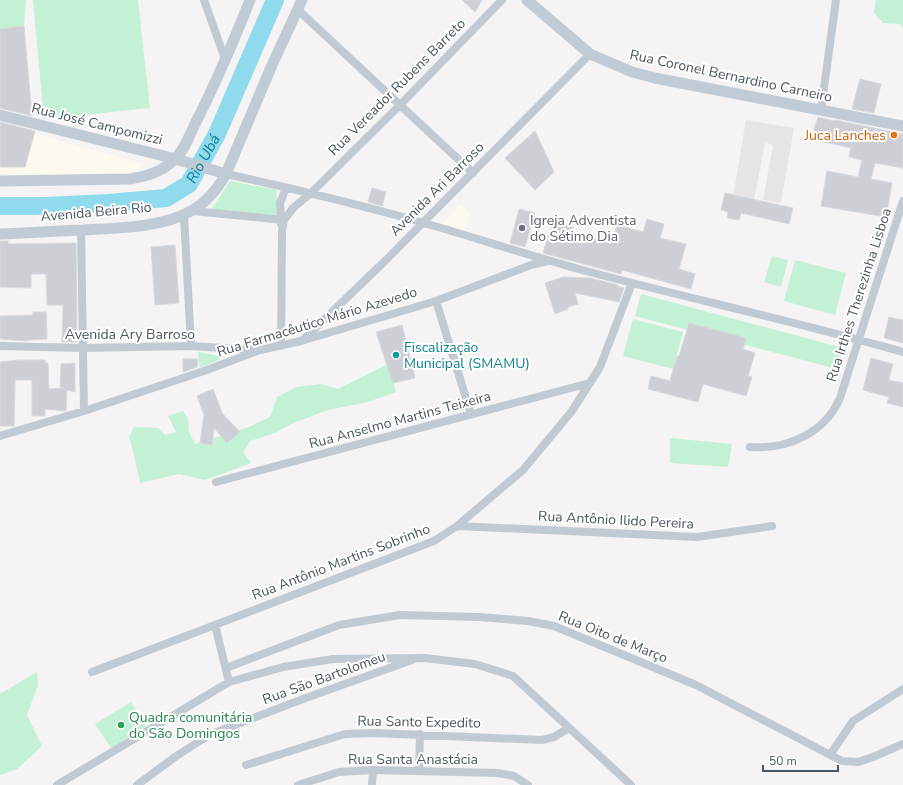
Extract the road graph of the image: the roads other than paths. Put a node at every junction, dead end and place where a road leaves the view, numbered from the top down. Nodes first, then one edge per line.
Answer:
1 (204, 0) edge
2 (250, 0) edge
3 (502, 0) edge
4 (527, 0) edge
5 (836, 0) edge
6 (300, 4) edge
7 (590, 54) junction
8 (225, 59) junction
9 (400, 105) junction
10 (821, 110) junction
11 (0, 116) edge
12 (903, 126) edge
13 (176, 159) junction
14 (473, 172) junction
15 (226, 174) junction
16 (0, 181) edge
17 (286, 188) junction
18 (311, 193) junction
19 (903, 201) edge
20 (188, 213) junction
21 (282, 220) junction
22 (422, 222) junction
23 (81, 230) junction
24 (0, 234) edge
25 (549, 261) junction
26 (632, 283) junction
27 (436, 301) junction
28 (858, 339) junction
29 (301, 341) junction
30 (0, 346) edge
31 (191, 346) junction
32 (281, 346) junction
33 (83, 348) junction
34 (260, 350) junction
35 (903, 352) edge
36 (590, 383) junction
37 (84, 411) junction
38 (471, 414) junction
39 (0, 436) edge
40 (750, 447) dead end
41 (216, 482) dead end
42 (457, 526) junction
43 (772, 526) dead end
44 (215, 625) junction
45 (418, 658) junction
46 (226, 668) junction
47 (92, 672) dead end
48 (229, 682) junction
49 (903, 689) edge
50 (569, 728) junction
51 (420, 734) junction
52 (903, 744) edge
53 (830, 755) junction
54 (246, 765) dead end
55 (372, 770) junction
56 (419, 771) junction
57 (57, 785) edge
58 (137, 785) edge
59 (298, 785) edge
60 (372, 785) edge
61 (528, 785) edge
62 (631, 785) edge

1 - 8 street
2 - 8 main road
3 - 9 street, Rua Vereador Rubens Barreto
4 - 7 main road, Rua Coronel Bernardino Carneiro
5 - 10 street
6 - 9 street
6 - 15 main road, Avenida Beira Rio
7 - 10 main road, Rua Coronel Bernardino Carneiro
7 - 14 street, Avenida Ari Barroso
8 - 13 main road
9 - 14 street
9 - 18 street, Rua Vereador Rubens Barreto
10 - 12 main road, Rua Coronel Bernardino Carneiro
11 - 13 main road, Rua José Campomizzi
13 - 15 main road, Rua José Campomizzi
13 - 16 main road
14 - 22 street, Avenida Ari Barroso
15 - 17 street
15 - 20 main road, Avenida Beira Rio
17 - 18 street
17 - 21 street
18 - 21 street, Rua Vereador Rubens Barreto
18 - 22 street
19 - 28 street, Rua Irthes Therezinha Lisboa
20 - 21 street
20 - 23 main road, Avenida Beira Rio
20 - 31 street
21 - 32 street
22 - 25 street
22 - 29 street, Avenida Ari Barroso
23 - 24 main road, Avenida Beira Rio
23 - 33 street
25 - 26 street
25 - 27 street, Rua Farmacêutico Mário Azevedo
26 - 28 street
26 - 36 street, Rua Antônio Martins Sobrinho
27 - 29 street, Rua Farmacêutico Mário Azevedo
27 - 38 street
28 - 35 street
28 - 40 street, Rua Irthes Therezinha Lisboa
29 - 32 street, Rua Farmacêutico Mário Azevedo
30 - 33 street, Avenida Ary Barroso
31 - 33 street, Avenida Ary Barroso
31 - 34 street, Avenida Ary Barroso
32 - 34 street, Rua Farmacêutico Mário Azevedo
33 - 37 street
34 - 37 street, Rua Farmacêutico Mário Azevedo
36 - 38 street, Rua Anselmo Martins Teixeira
36 - 42 street, Rua Antônio Martins Sobrinho
37 - 39 street, Rua Farmacêutico Mário Azevedo
38 - 41 street, Rua Anselmo Martins Teixeira
42 - 43 street, Rua Antônio Ilido Pereira
42 - 44 street, Rua Antônio Martins Sobrinho
44 - 46 street
44 - 47 street, Rua Antônio Martins Sobrinho
45 - 48 street
45 - 50 street
45 - 58 street, Rua São Bartolomeu
46 - 48 street
46 - 53 street, Rua Oito de Março
48 - 57 street
49 - 53 street
50 - 51 street, Rua Santo Expedito
50 - 62 street
51 - 54 street, Rua Santo Expedito
51 - 56 street
52 - 53 street, Rua Oito de Março
55 - 56 street, Rua Santa Anastácia
55 - 59 street, Rua Santa Anastácia
55 - 60 street
56 - 61 street, Rua Santa Anastácia

